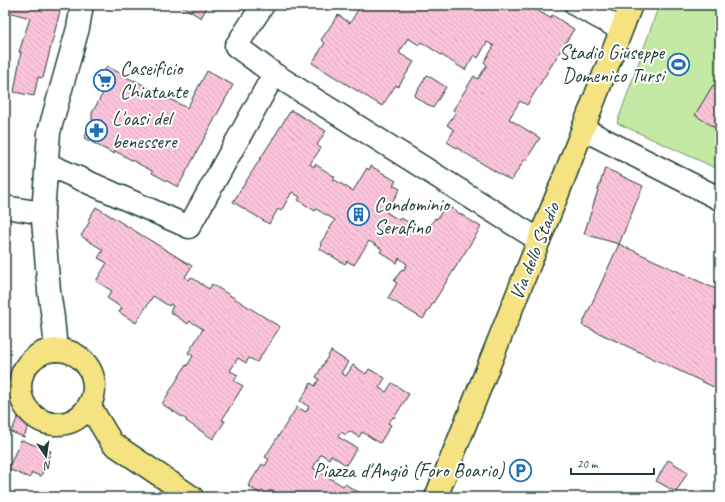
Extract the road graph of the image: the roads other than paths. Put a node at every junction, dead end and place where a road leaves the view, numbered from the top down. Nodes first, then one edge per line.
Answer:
1 (82, 5) edge
2 (263, 5) edge
3 (576, 5) edge
4 (631, 5) edge
5 (621, 29) junction
6 (274, 74) junction
7 (583, 129) junction
8 (47, 164) junction
9 (720, 199) edge
10 (5, 207) edge
11 (43, 213) junction
12 (539, 240) junction
13 (56, 350) junction
14 (12, 386) edge
15 (89, 405) junction
16 (192, 497) edge
17 (436, 497) edge

1 - 8 street
2 - 6 street
3 - 5 street
4 - 5 main road, Via dello Stadio
5 - 7 main road, Via dello Stadio
6 - 8 street
6 - 12 street
7 - 9 street
7 - 12 main road, Via dello Stadio
8 - 11 street
10 - 11 street
11 - 13 street
12 - 17 main road, Via dello Stadio
13 - 14 main road
13 - 15 main road
14 - 15 main road
15 - 16 main road

